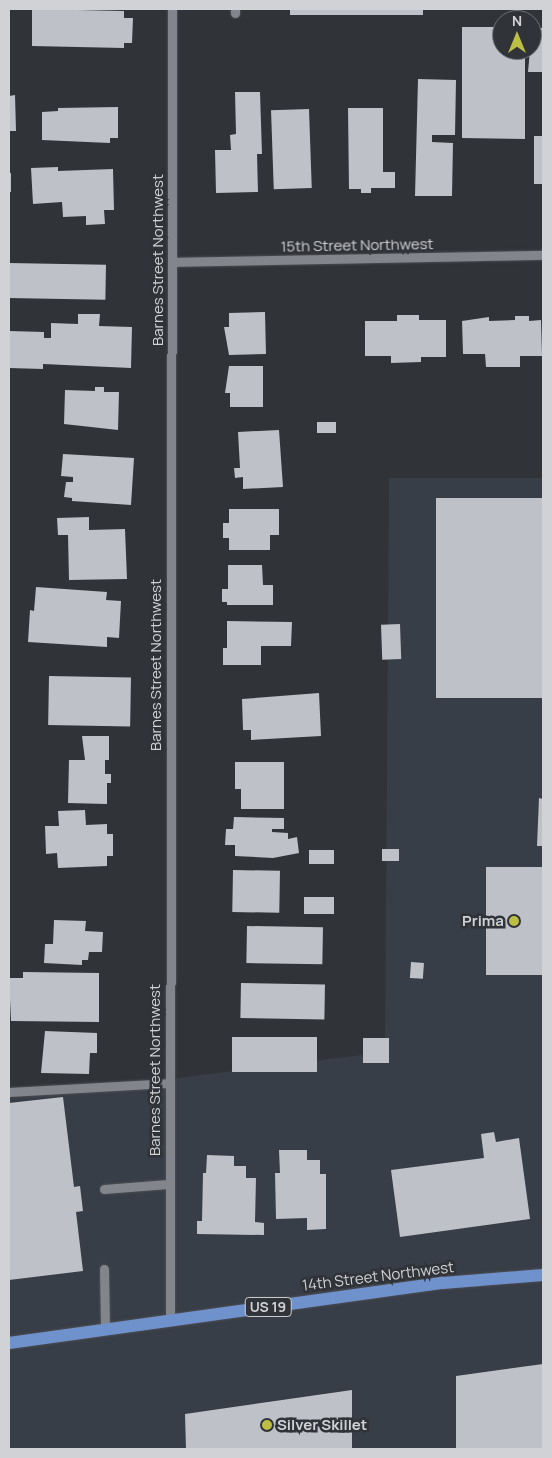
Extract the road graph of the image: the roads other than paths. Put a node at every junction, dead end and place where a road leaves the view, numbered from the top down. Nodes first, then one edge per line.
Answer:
1 (172, 9) edge
2 (543, 255) edge
3 (172, 262) junction
4 (168, 1083) junction
5 (9, 1092) edge
6 (168, 1184) junction
7 (104, 1189) dead end
8 (104, 1269) dead end
9 (543, 1275) edge
10 (170, 1320) junction
11 (105, 1330) junction
12 (9, 1342) edge

1 - 3 street, Barnes Street Northwest
2 - 3 street, 15th Street Northwest
3 - 4 street, Barnes Street Northwest
4 - 5 street
4 - 6 street, Barnes Street Northwest
6 - 7 street
6 - 10 street, Barnes Street Northwest
8 - 11 street
9 - 10 main road, 14th Street Northwest / US 19
10 - 11 main road, 14th Street Northwest / US 19
11 - 12 main road, 14th Street Northwest / US 19

